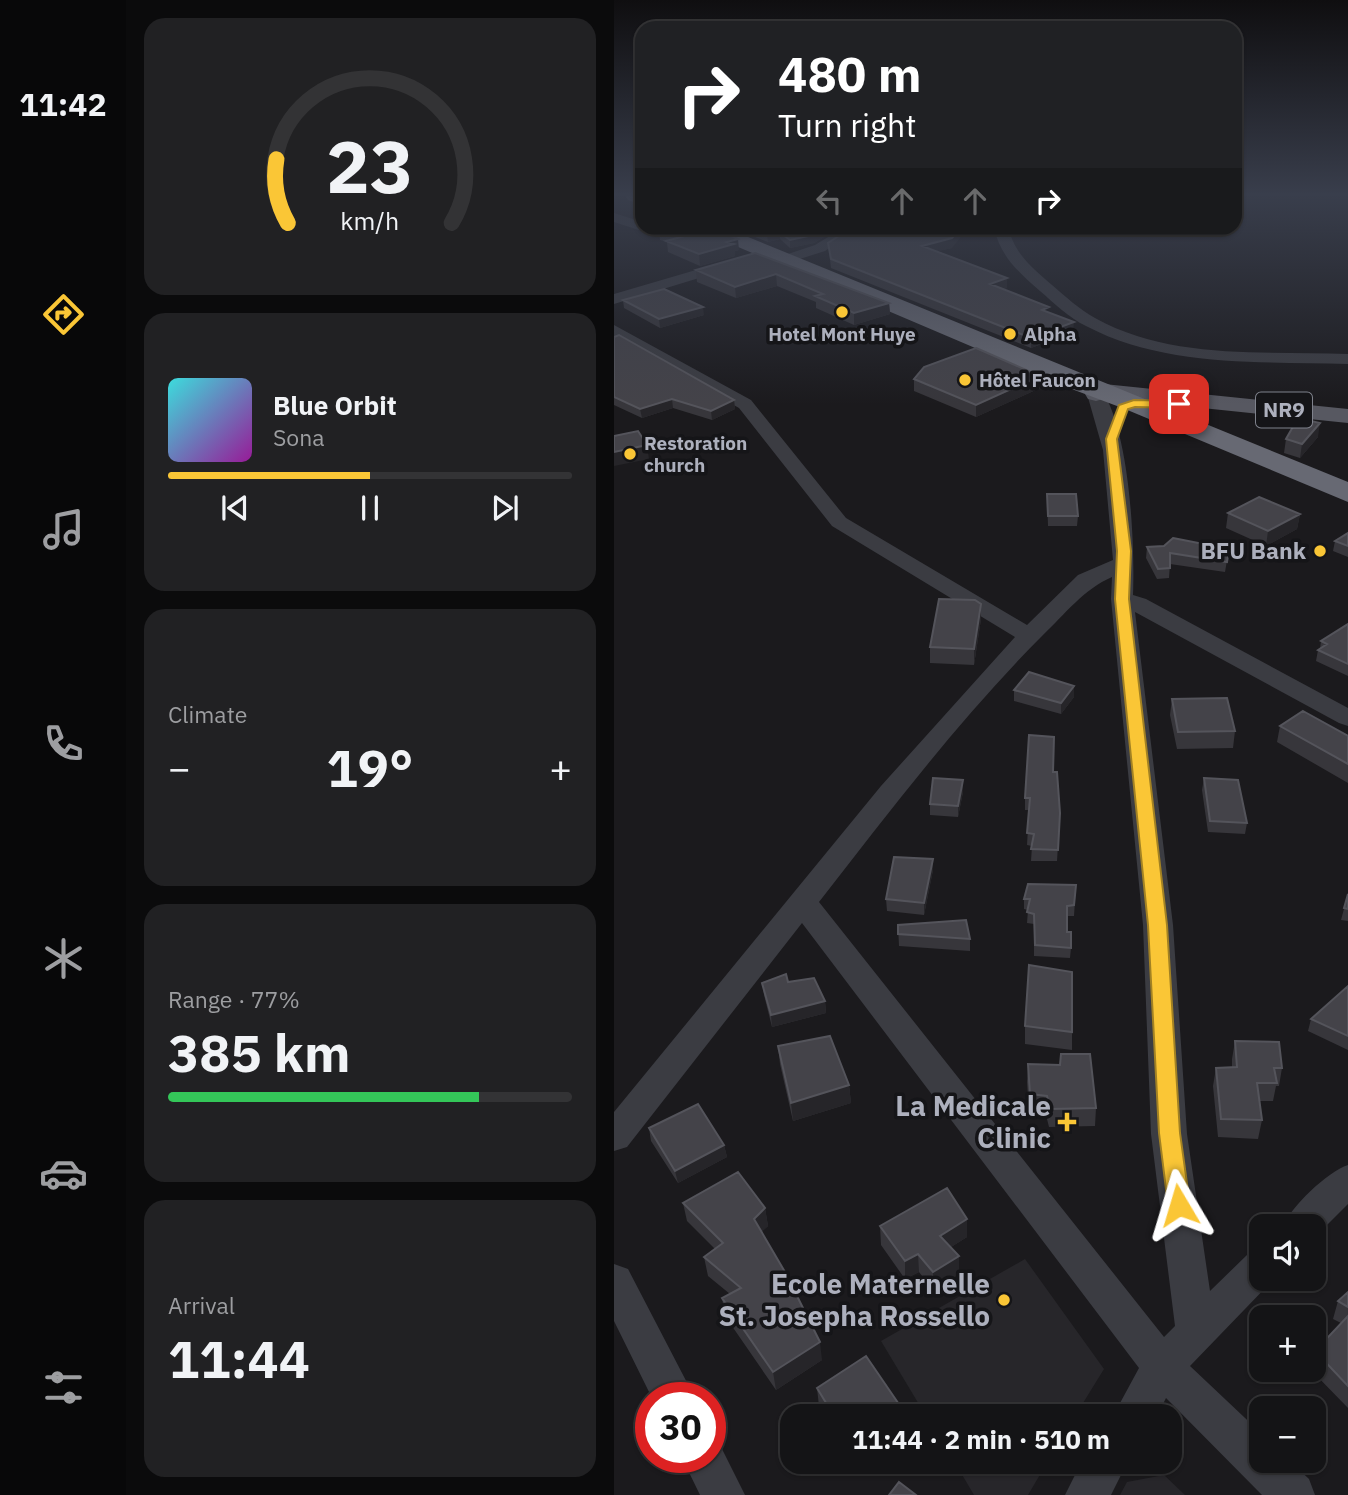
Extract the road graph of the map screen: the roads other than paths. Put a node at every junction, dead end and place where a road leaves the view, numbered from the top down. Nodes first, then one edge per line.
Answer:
1 (757, 266) edge
2 (813, 266) edge
3 (1019, 266) edge
4 (614, 299) edge
5 (614, 330) edge
6 (1348, 359) edge
7 (1109, 406) junction
8 (1190, 414) junction
9 (1348, 416) edge
10 (1236, 451) junction
11 (1348, 493) edge
12 (1348, 503) edge
13 (1124, 563) junction
14 (1122, 599) junction
15 (1028, 635) junction
16 (1348, 718) edge
17 (802, 902) junction
18 (614, 1137) edge
19 (1348, 1180) edge
20 (1314, 1214) edge
21 (1249, 1279) edge
22 (614, 1281) edge
23 (1196, 1332) junction
24 (1162, 1366) junction
25 (666, 1382) edge
26 (1141, 1404) edge
27 (712, 1473) edge
28 (1099, 1474) edge
29 (723, 1495) edge
30 (1087, 1495) edge
31 (1293, 1495) edge

1 - 4 street
2 - 7 highway
3 - 6 street
5 - 15 street
7 - 8 highway
7 - 8 main road, NR9
7 - 8 main road, NR9
7 - 13 street
8 - 9 main road, NR9
8 - 10 highway
10 - 11 highway
10 - 12 highway
13 - 14 street
13 - 15 street
14 - 16 street
14 - 23 street
15 - 17 street
17 - 18 street
17 - 24 street
19 - 20 street
21 - 23 street
22 - 25 street
23 - 24 street
24 - 26 street
24 - 31 street
27 - 29 street
28 - 30 street

